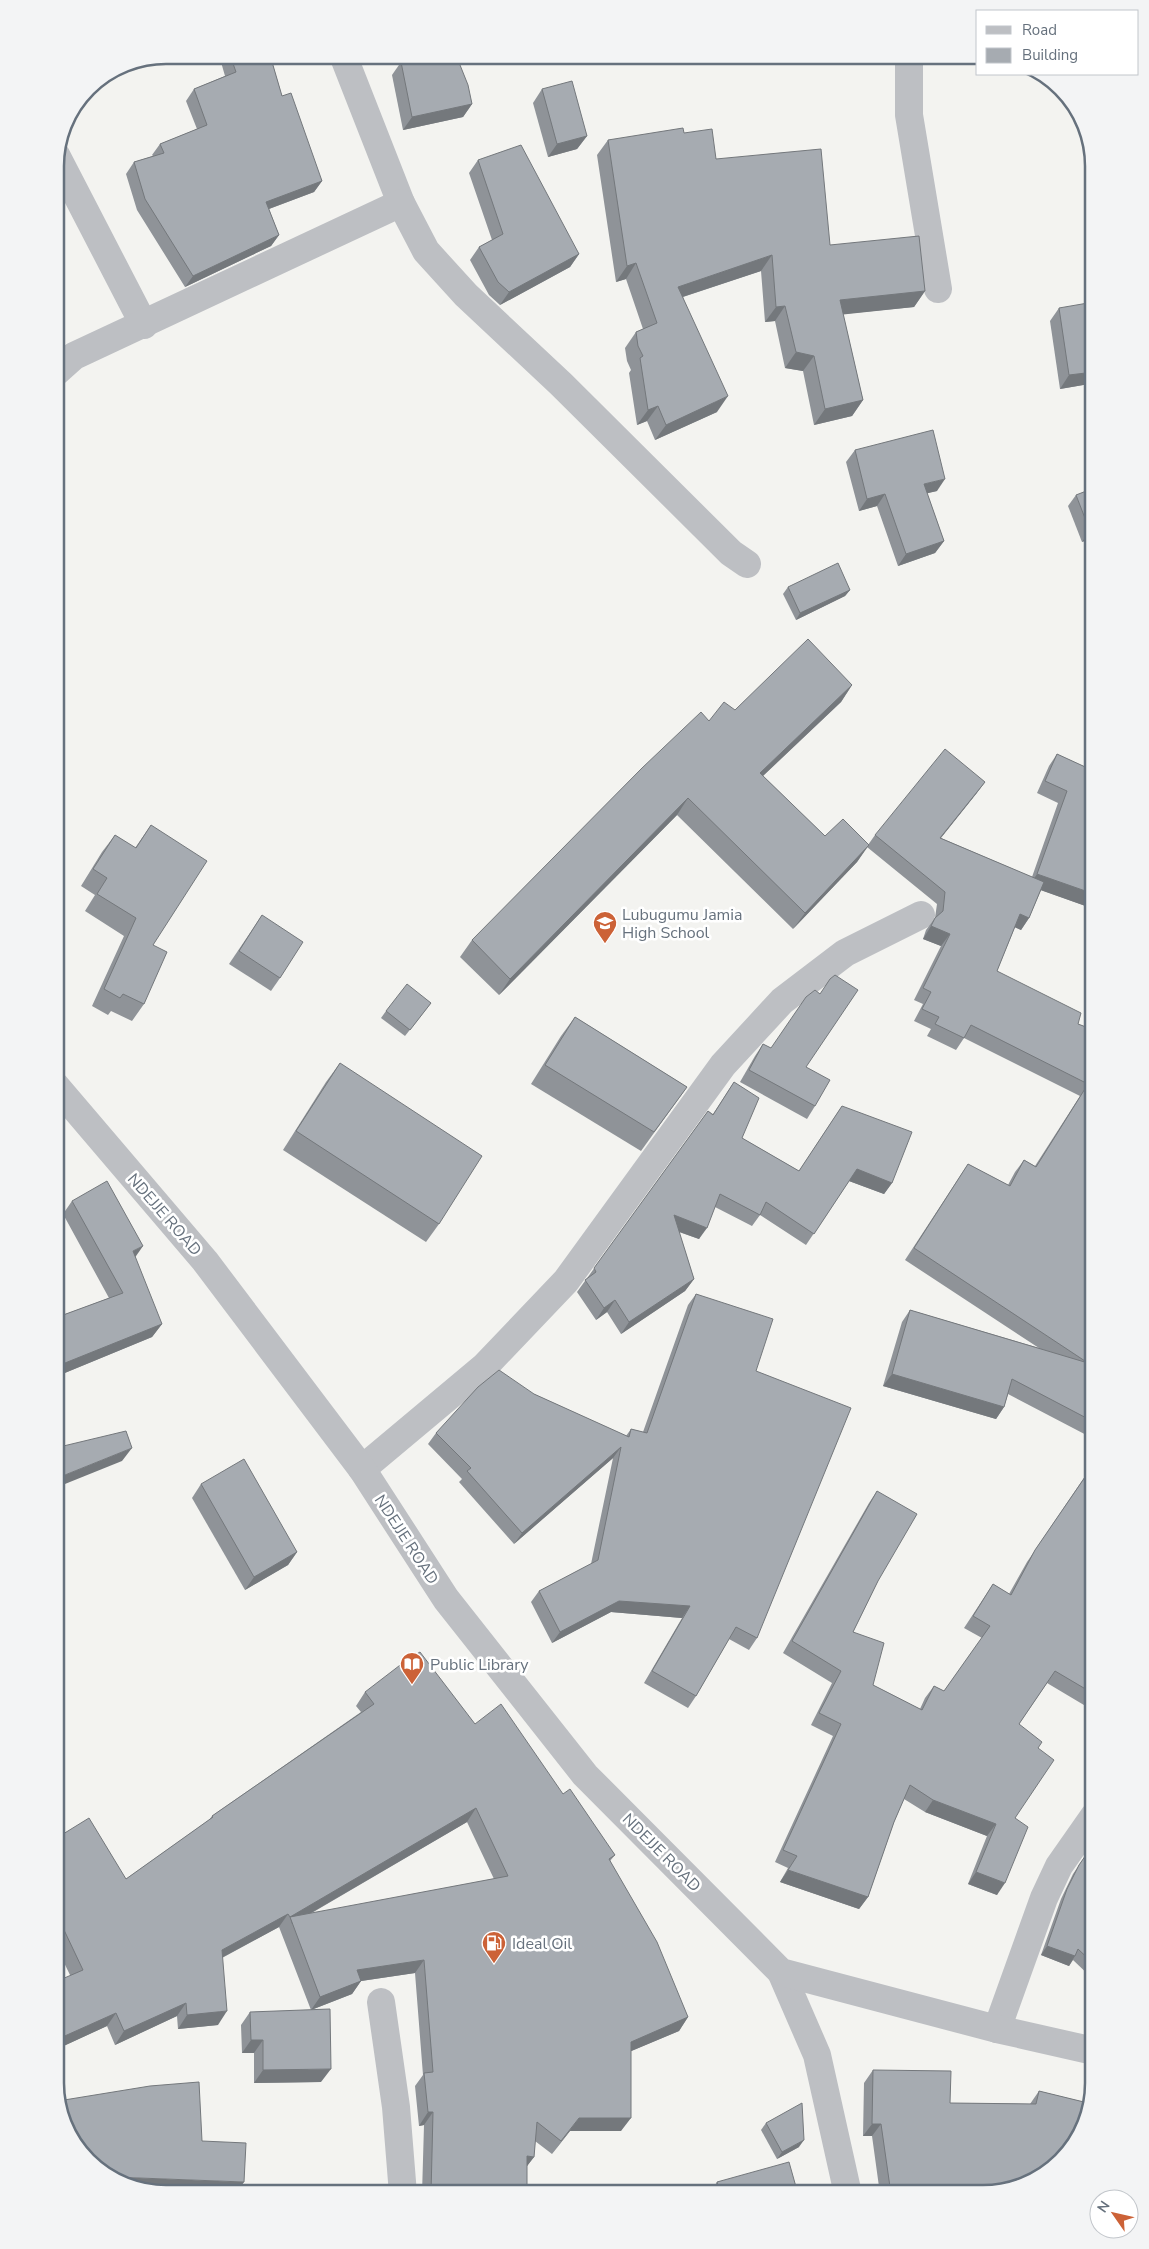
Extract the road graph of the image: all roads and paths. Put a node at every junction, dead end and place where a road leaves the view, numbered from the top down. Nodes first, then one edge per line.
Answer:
1 (347, 64) edge
2 (909, 64) edge
3 (64, 170) edge
4 (401, 203) junction
5 (938, 288) dead end
6 (144, 325) junction
7 (64, 364) edge
8 (747, 564) dead end
9 (921, 915) dead end
10 (64, 1096) edge
11 (362, 1469) junction
12 (1085, 1829) edge
13 (781, 1972) junction
14 (381, 2002) dead end
15 (997, 2029) junction
16 (1085, 2049) edge
17 (402, 2185) edge
18 (846, 2185) edge

1 - 4 street
2 - 5 street
3 - 6 street
4 - 6 street
4 - 8 street
6 - 7 street
9 - 11 street
10 - 11 street, NDEJJE ROAD
11 - 13 street, NDEJJE ROAD
12 - 15 street
13 - 15 street
13 - 18 street
14 - 17 street
15 - 16 street

